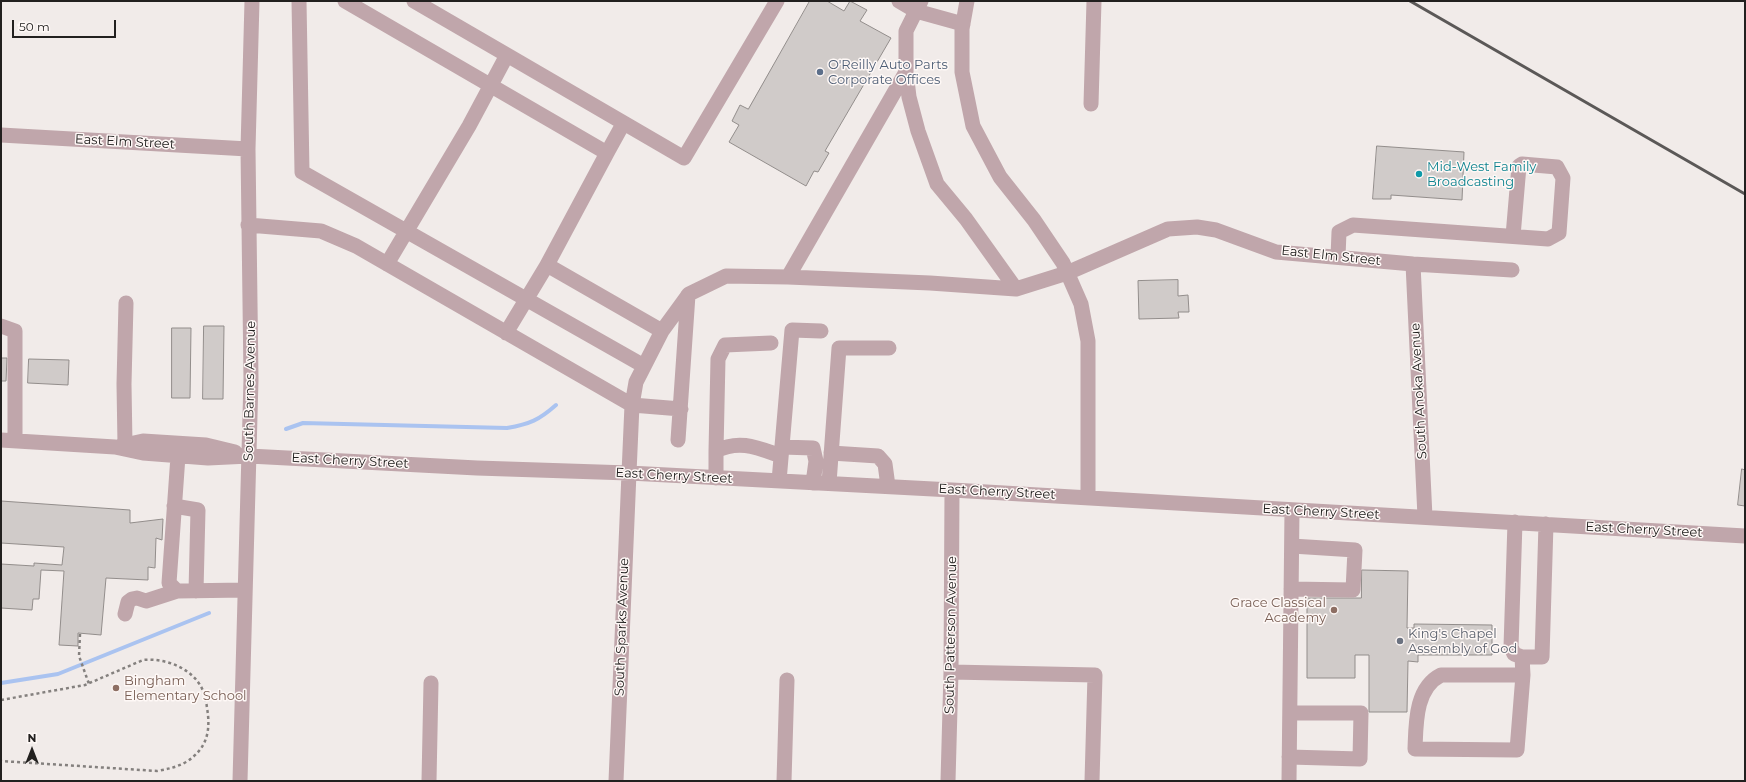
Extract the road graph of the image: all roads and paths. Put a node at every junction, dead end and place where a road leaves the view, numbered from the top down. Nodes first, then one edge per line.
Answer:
1 (252, 1) edge
2 (299, 1) edge
3 (345, 1) edge
4 (414, 1) edge
5 (776, 1) edge
6 (899, 1) edge
7 (967, 1) edge
8 (1094, 1) edge
9 (918, 6) edge
10 (963, 24) junction
11 (507, 55) junction
12 (906, 72) junction
13 (491, 86) junction
14 (1092, 104) dead end
15 (623, 124) junction
16 (1, 136) edge
17 (248, 149) junction
18 (607, 153) junction
19 (248, 225) junction
20 (407, 232) junction
21 (1513, 236) junction
22 (1338, 257) junction
23 (387, 264) junction
24 (1413, 264) junction
25 (547, 265) junction
26 (1512, 270) dead end
27 (1067, 273) junction
28 (788, 277) junction
29 (1016, 289) junction
30 (689, 294) junction
31 (527, 298) junction
32 (126, 303) dead end
33 (1, 326) edge
34 (662, 331) junction
35 (821, 331) dead end
36 (506, 333) junction
37 (771, 343) dead end
38 (889, 348) dead end
39 (644, 366) junction
40 (632, 405) junction
41 (681, 409) junction
42 (8, 440) edge
43 (678, 440) dead end
44 (120, 446) junction
45 (716, 451) junction
46 (781, 452) junction
47 (831, 453) junction
48 (178, 456) junction
49 (249, 456) junction
50 (628, 473) junction
51 (716, 478) junction
52 (779, 481) junction
53 (814, 483) junction
54 (829, 483) junction
55 (888, 486) junction
56 (952, 490) junction
57 (1088, 498) junction
58 (174, 506) junction
59 (1292, 510) junction
60 (1425, 517) junction
61 (1515, 522) junction
62 (1546, 524) junction
63 (1745, 536) edge
64 (1292, 546) junction
65 (1291, 589) junction
66 (177, 590) junction
67 (196, 590) junction
68 (245, 590) junction
69 (125, 614) dead end
70 (80, 634) dead end
71 (1522, 657) junction
72 (951, 672) junction
73 (1522, 675) junction
74 (788, 680) dead end
75 (431, 683) dead end
76 (89, 684) junction
77 (1, 700) edge
78 (1290, 713) junction
79 (1296, 757) junction
80 (1, 761) edge
81 (240, 781) edge
82 (429, 781) edge
83 (616, 781) edge
84 (784, 781) edge
85 (948, 781) edge
86 (1092, 781) edge
87 (1289, 781) edge

1 - 17 street, South Barnes Avenue
2 - 20 street
3 - 13 street
4 - 11 street
5 - 15 street
6 - 9 street
7 - 10 street
8 - 14 street
9 - 10 street
9 - 12 street
10 - 27 street
11 - 13 street
11 - 15 street
12 - 28 street
12 - 29 street
13 - 18 street
13 - 20 street
15 - 18 street
16 - 17 street, East Elm Street
17 - 19 street, South Barnes Avenue
18 - 25 street
19 - 23 street
19 - 49 street, South Barnes Avenue
20 - 23 street
20 - 31 street
21 - 21 street
21 - 22 street
22 - 24 street, East Elm Street
22 - 27 street, East Elm Street
23 - 36 street
24 - 26 street, East Elm Street
24 - 60 street, South Anoka Avenue
25 - 31 street
25 - 34 street
27 - 29 street, East Elm Street
27 - 57 street
28 - 29 street
28 - 30 street
30 - 34 street, South Sparks Avenue
30 - 41 street
31 - 36 street
31 - 39 street
32 - 44 street
33 - 42 street
34 - 39 street, South Sparks Avenue
35 - 46 street
36 - 40 street
37 - 45 street
38 - 47 street
39 - 40 street, South Sparks Avenue
40 - 41 street
40 - 50 street, South Sparks Avenue
41 - 43 street
42 - 44 street, East Cherry Street
44 - 48 street, East Cherry Street
44 - 49 street, East Cherry Street
45 - 46 street
45 - 51 street
46 - 52 street
46 - 53 street
47 - 54 street
47 - 55 street
48 - 49 street, East Cherry Street
48 - 58 street
49 - 50 street, East Cherry Street
49 - 68 street, South Barnes Avenue
50 - 51 street, East Cherry Street
50 - 83 street, South Sparks Avenue
51 - 52 street, East Cherry Street
52 - 53 street, East Cherry Street
53 - 54 street, East Cherry Street
54 - 55 street, East Cherry Street
55 - 56 street, East Cherry Street
56 - 57 street, East Cherry Street
56 - 72 street, South Patterson Avenue
57 - 59 street, East Cherry Street
58 - 66 street
58 - 67 street
59 - 60 street, East Cherry Street
59 - 64 street
60 - 61 street, East Cherry Street
61 - 62 street, East Cherry Street
61 - 71 street
62 - 63 street, East Cherry Street
62 - 71 street
64 - 65 street
64 - 65 street
65 - 78 street
66 - 67 street
66 - 69 street
67 - 68 street
68 - 81 street, South Barnes Avenue
70 - 76 path
71 - 73 street
72 - 85 street, South Patterson Avenue
72 - 86 street
73 - 73 street
74 - 84 street
75 - 82 street
76 - 77 path
76 - 80 path
78 - 79 street
78 - 79 street
79 - 87 street

